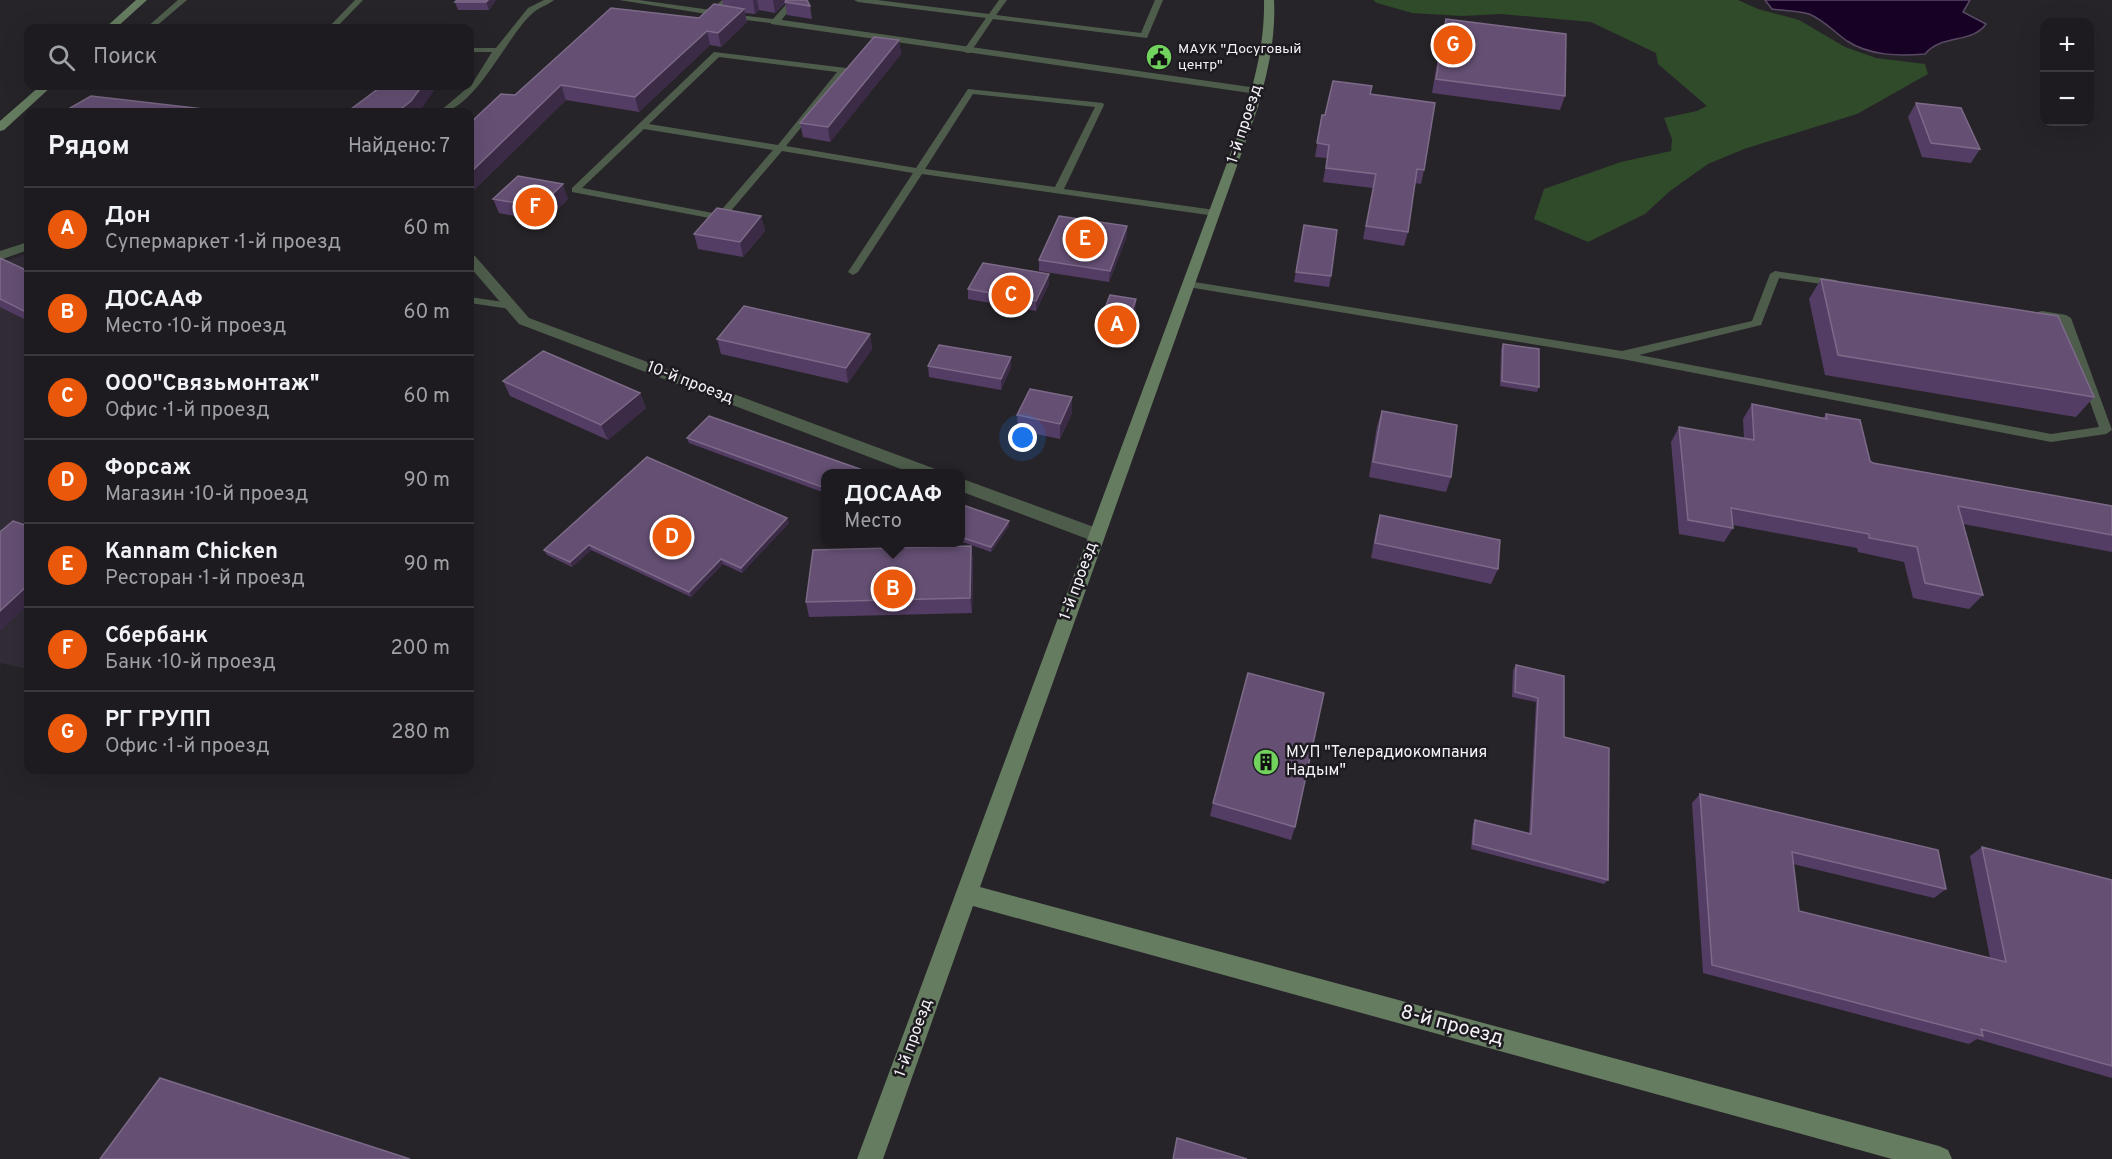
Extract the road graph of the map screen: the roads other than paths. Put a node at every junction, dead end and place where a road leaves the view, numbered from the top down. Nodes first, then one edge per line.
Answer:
1 (142, 0) edge
2 (183, 0) edge
3 (359, 0) edge
4 (538, 0) edge
5 (550, 0) edge
6 (623, 0) edge
7 (727, 0) edge
8 (794, 0) edge
9 (858, 0) edge
10 (1003, 0) edge
11 (1159, 0) edge
12 (1269, 0) edge
13 (531, 10) junction
14 (713, 13) junction
15 (990, 18) junction
16 (775, 22) junction
17 (115, 24) edge
18 (155, 24) edge
19 (336, 24) edge
20 (474, 50) edge
21 (498, 50) junction
22 (967, 51) junction
23 (474, 87) edge
24 (42, 90) edge
25 (470, 90) edge
26 (1257, 91) junction
27 (448, 108) edge
28 (644, 126) junction
29 (0, 127) edge
30 (780, 148) junction
31 (919, 171) junction
32 (1058, 192) junction
33 (1215, 213) junction
34 (24, 247) edge
35 (0, 256) edge
36 (474, 264) edge
37 (853, 272) dead end
38 (1188, 284) junction
39 (1845, 284) edge
40 (474, 301) edge
41 (510, 306) junction
42 (2031, 312) edge
43 (1622, 355) junction
44 (919, 469) edge
45 (965, 486) edge
46 (1096, 535) junction
47 (966, 894) junction
48 (870, 1159) edge
49 (1939, 1159) edge

1 - 17 street
2 - 18 lane
3 - 19 lane
4 - 13 lane
5 - 13 lane
6 - 14 lane
7 - 14 lane
8 - 16 lane
9 - 15 lane
10 - 15 lane
11 - 15 lane
12 - 26 street, 1-й проезд
13 - 21 lane
14 - 16 lane
15 - 22 lane
16 - 22 street
20 - 21 lane
21 - 23 lane
22 - 26 street
24 - 29 street
25 - 27 lane
26 - 33 street, 1-й проезд
28 - 30 lane
28 - 30 lane
28 - 30 lane
30 - 31 lane
31 - 32 lane
31 - 32 lane
31 - 37 lane
32 - 33 lane
33 - 38 street, 1-й проезд
34 - 35 street
36 - 41 street, 10-й проезд
38 - 43 lane
38 - 46 street, 1-й проезд
39 - 43 lane
40 - 41 lane
41 - 44 street, 10-й проезд
42 - 43 lane
45 - 46 street
46 - 47 street, 1-й проезд
47 - 48 street, 1-й проезд
47 - 49 street, 8-й проезд

